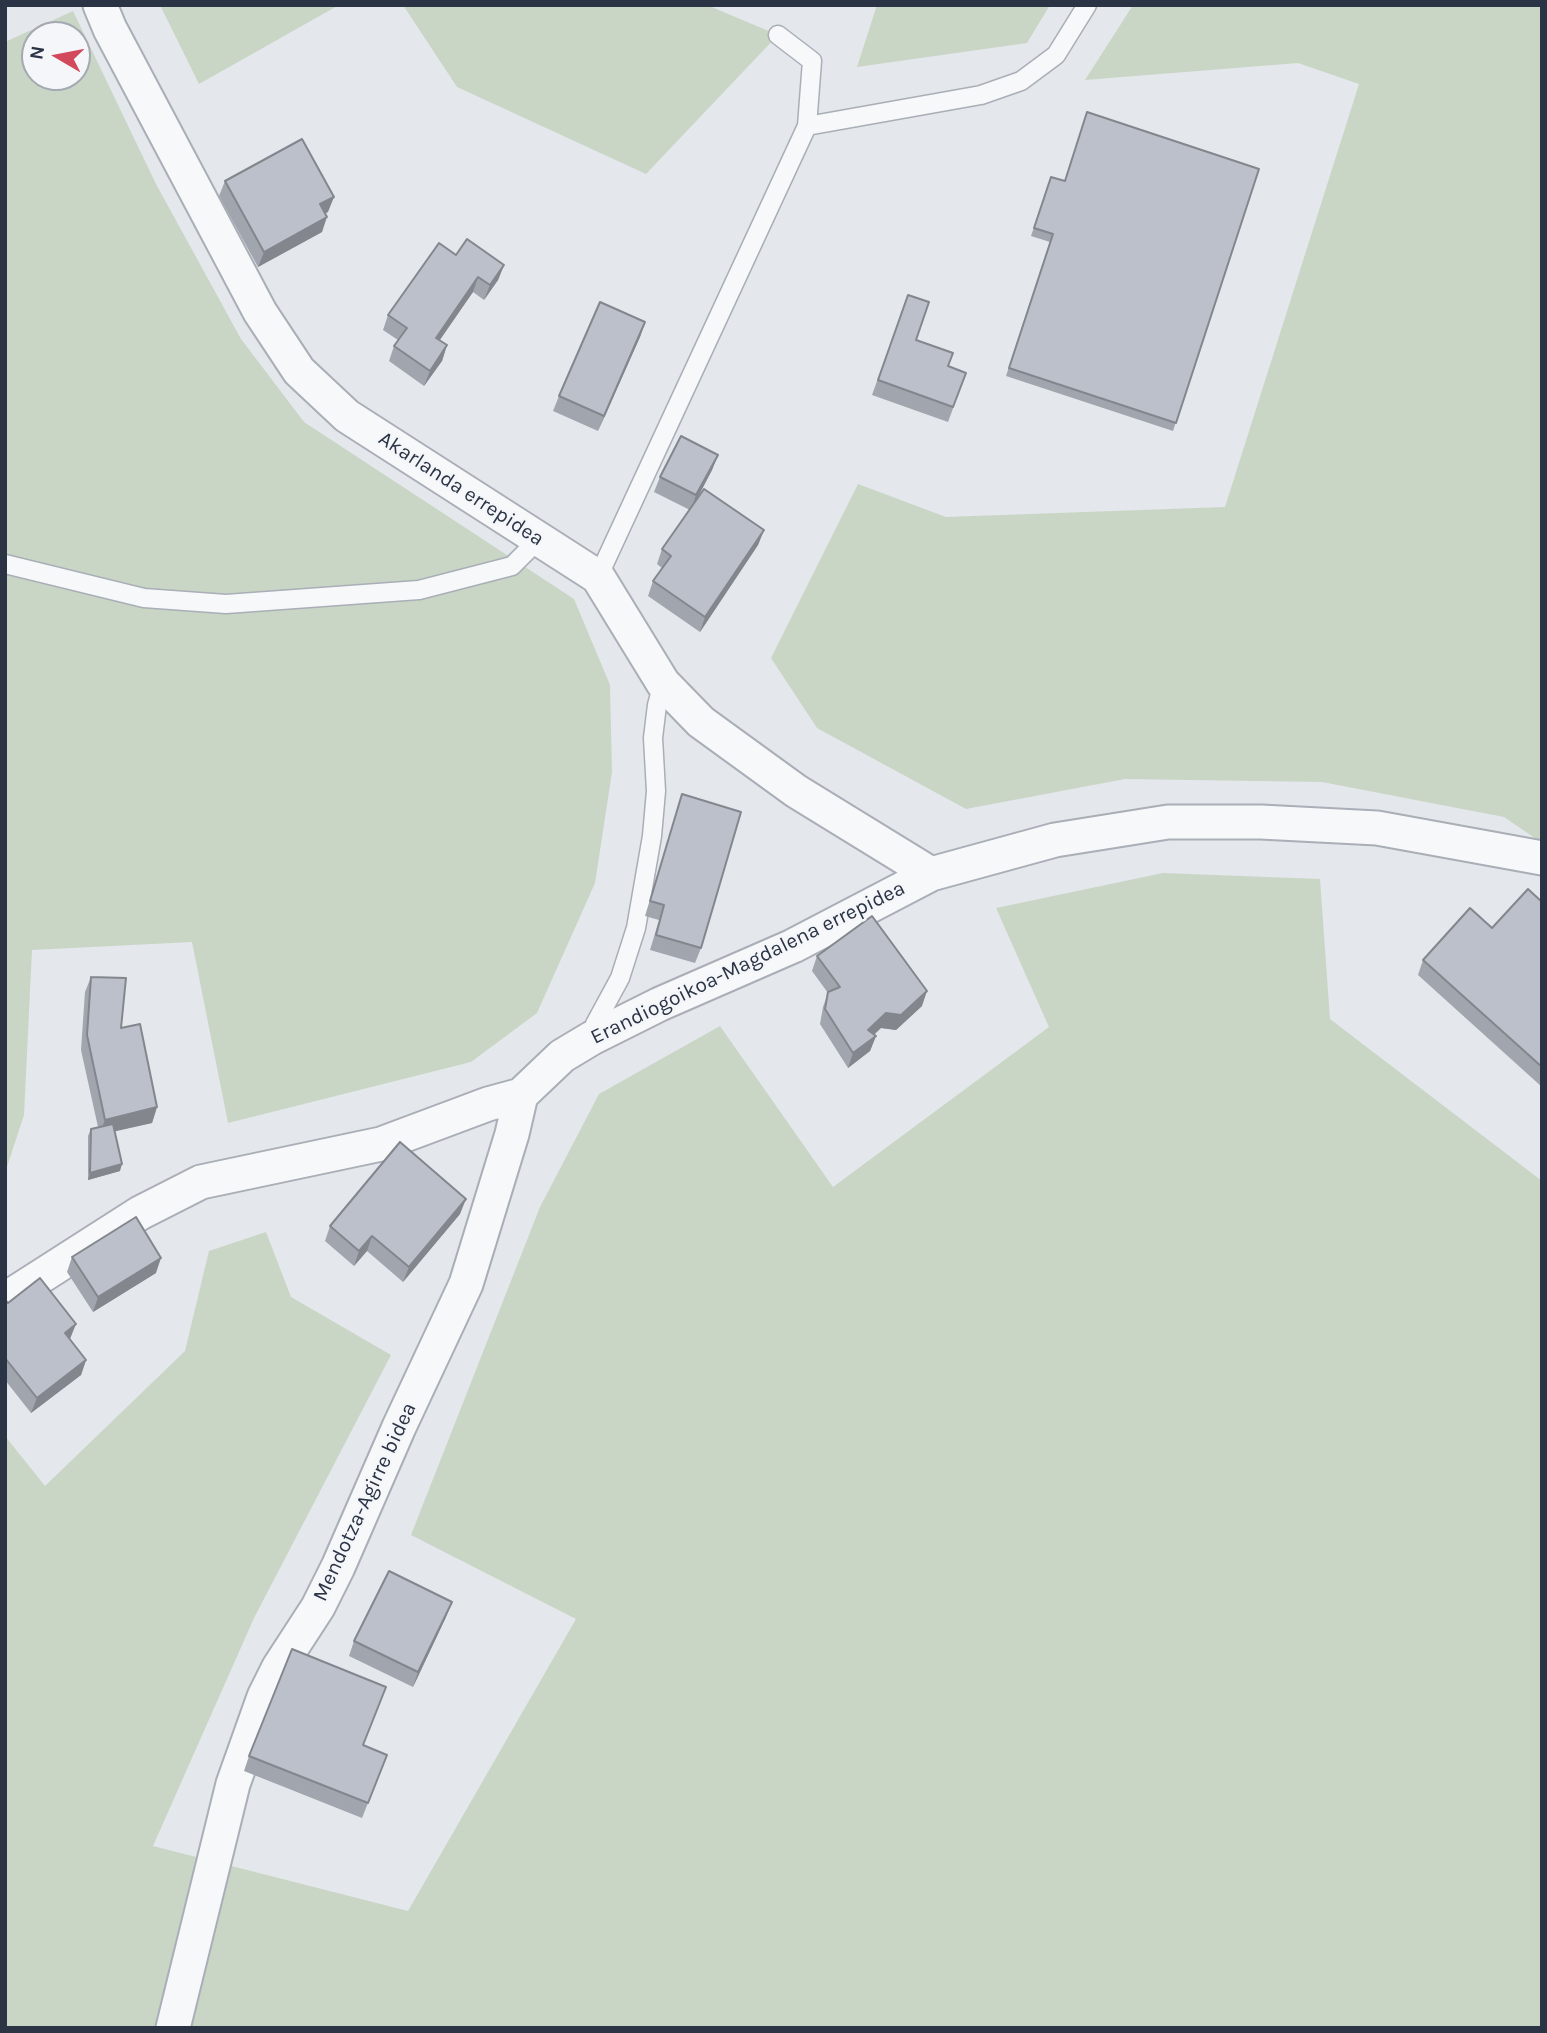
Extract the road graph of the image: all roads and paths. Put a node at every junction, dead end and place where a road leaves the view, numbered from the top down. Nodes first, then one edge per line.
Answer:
1 (100, 5) edge
2 (1087, 5) edge
3 (778, 34) dead end
4 (807, 126) junction
5 (538, 540) junction
6 (5, 565) edge
7 (598, 577) junction
8 (663, 683) junction
9 (1542, 858) edge
10 (931, 874) junction
11 (592, 1038) junction
12 (521, 1095) junction
13 (5, 1296) edge
14 (173, 2028) edge

1 - 5 street, Akarlanda errepidea
2 - 4 lane
3 - 4 lane
4 - 7 lane
5 - 6 lane
5 - 7 street, Akarlanda errepidea
7 - 8 street, Akarlanda errepidea
8 - 10 street, Akarlanda errepidea
8 - 11 lane
9 - 10 street, Erandiogoikoa-Magdalena errepidea
10 - 11 street, Erandiogoikoa-Magdalena errepidea
11 - 12 street, Erandiogoikoa-Magdalena errepidea
12 - 13 street, Erandiogoikoa-Magdalena errepidea
12 - 14 street, Mendotza-Agirre bidea

